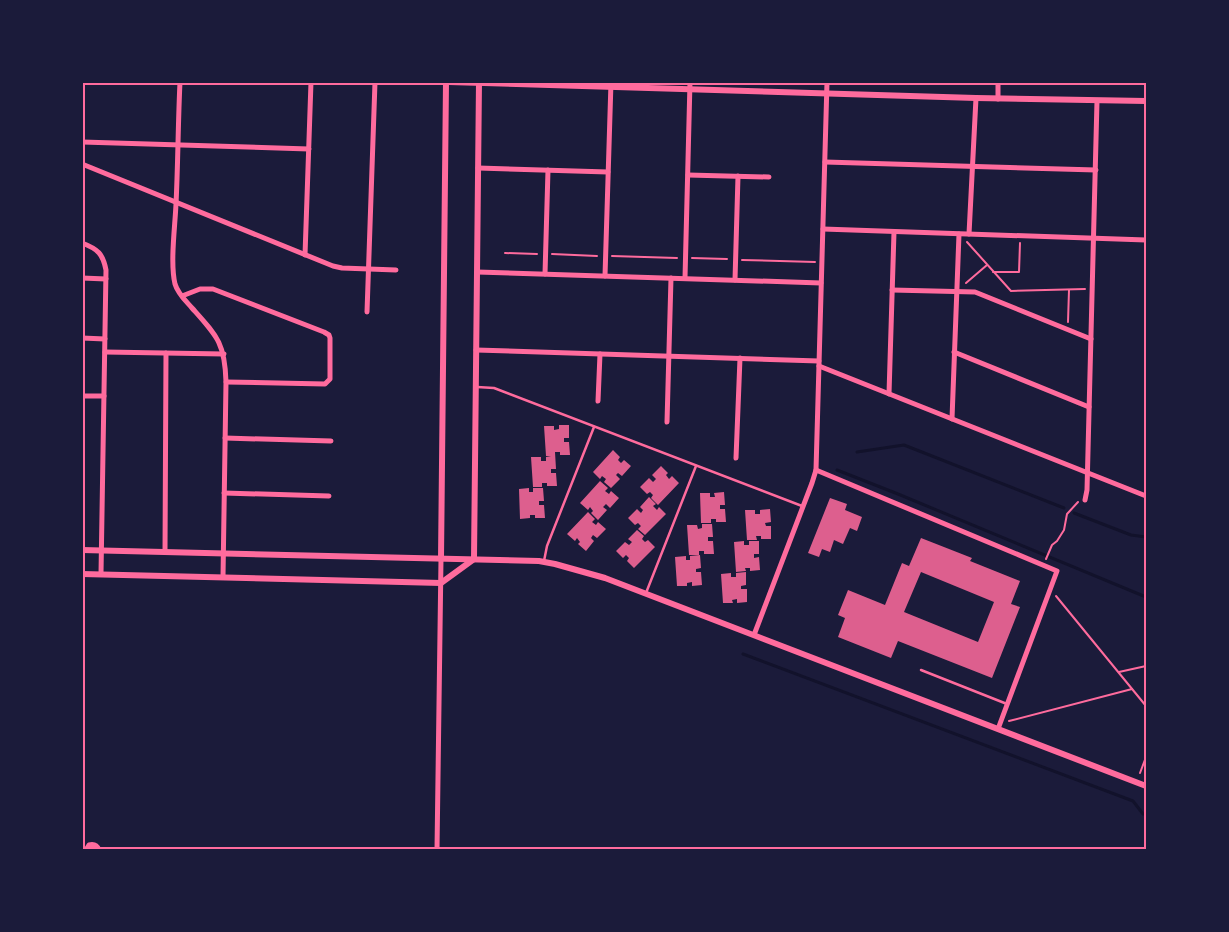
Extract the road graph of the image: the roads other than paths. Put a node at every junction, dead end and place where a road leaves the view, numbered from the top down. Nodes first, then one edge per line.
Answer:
1 (180, 82) edge
2 (311, 82) edge
3 (375, 82) edge
4 (447, 82) edge
5 (827, 82) edge
6 (998, 82) edge
7 (479, 83) edge
8 (611, 85) edge
9 (690, 86) edge
10 (826, 94) junction
11 (976, 98) junction
12 (998, 99) junction
13 (1097, 101) junction
14 (1146, 102) edge
15 (82, 142) edge
16 (178, 145) junction
17 (309, 149) junction
18 (824, 162) junction
19 (82, 164) edge
20 (973, 166) junction
21 (478, 168) junction
22 (548, 170) junction
23 (1096, 170) junction
24 (608, 172) junction
25 (688, 175) junction
26 (738, 176) junction
27 (769, 177) dead end
28 (176, 202) junction
29 (822, 229) junction
30 (894, 232) junction
31 (959, 234) junction
32 (969, 234) junction
33 (1094, 238) junction
34 (1146, 240) edge
35 (82, 243) edge
36 (304, 255) junction
37 (369, 269) junction
38 (396, 270) dead end
39 (477, 272) junction
40 (545, 274) junction
41 (605, 276) junction
42 (82, 278) edge
43 (671, 278) junction
44 (685, 278) junction
45 (106, 279) junction
46 (735, 280) junction
47 (821, 283) junction
48 (892, 290) junction
49 (957, 291) junction
50 (182, 296) junction
51 (367, 312) dead end
52 (82, 338) edge
53 (105, 339) junction
54 (1091, 339) junction
55 (476, 350) junction
56 (105, 352) junction
57 (954, 352) junction
58 (166, 353) junction
59 (224, 354) junction
60 (600, 354) junction
61 (668, 356) junction
62 (740, 358) junction
63 (819, 363) junction
64 (226, 382) junction
65 (476, 387) junction
66 (889, 394) junction
67 (82, 396) edge
68 (104, 396) junction
69 (598, 401) dead end
70 (1089, 407) junction
71 (952, 419) junction
72 (667, 422) dead end
73 (594, 427) junction
74 (225, 438) junction
75 (331, 441) dead end
76 (736, 458) dead end
77 (696, 466) junction
78 (816, 470) junction
79 (1088, 473) junction
80 (224, 493) junction
81 (329, 496) dead end
82 (1146, 496) edge
83 (1085, 500) road end
84 (803, 507) junction
85 (82, 550) edge
86 (102, 550) junction
87 (165, 552) junction
88 (224, 553) junction
89 (441, 559) junction
90 (474, 559) junction
91 (544, 562) junction
92 (82, 574) edge
93 (101, 574) junction
94 (224, 577) junction
95 (441, 582) junction
96 (646, 594) junction
97 (754, 635) junction
98 (921, 670) dead end
99 (1007, 704) junction
100 (998, 729) junction
101 (1146, 786) edge
102 (86, 850) edge
103 (99, 850) edge
104 (437, 850) edge

1 - 16 street
2 - 17 street
3 - 37 street
4 - 7 street
4 - 89 street
5 - 10 street
6 - 12 street
7 - 8 street
7 - 21 street
8 - 9 street
8 - 24 street
9 - 10 street
9 - 25 street
10 - 11 street
10 - 18 street
11 - 12 street
11 - 20 street
12 - 13 street
13 - 14 street
13 - 23 street
15 - 16 street
16 - 17 street
16 - 28 street
17 - 36 street
18 - 20 street
18 - 29 street
19 - 28 street
20 - 23 street
20 - 32 street
21 - 22 street
21 - 39 street
22 - 24 street
22 - 40 street
23 - 33 street
24 - 41 street
25 - 26 street
25 - 44 street
26 - 27 street
26 - 46 street
28 - 36 street
28 - 50 street
29 - 30 street
29 - 47 street
30 - 31 street
30 - 48 street
31 - 32 street
31 - 49 street
32 - 33 street
33 - 34 street
33 - 54 street
35 - 45 street
36 - 37 street
37 - 38 street
37 - 51 street
39 - 40 street
39 - 55 street
40 - 41 street
41 - 43 street
42 - 45 street
43 - 44 street
43 - 61 street
44 - 46 street
45 - 53 street
46 - 47 street
47 - 63 street
48 - 49 street
48 - 66 street
49 - 54 street
49 - 57 street
50 - 59 street
50 - 64 street
52 - 53 street
53 - 56 street
54 - 70 street
55 - 60 street
55 - 65 street
56 - 58 street
56 - 68 street
57 - 70 street
57 - 71 street
58 - 59 street
58 - 87 street
59 - 64 street
60 - 61 street
60 - 69 street
61 - 62 street
61 - 72 street
62 - 63 street
62 - 76 street
63 - 66 street
63 - 78 street
64 - 74 street
65 - 73 lane
65 - 90 street
66 - 71 street
67 - 68 street
68 - 86 street
70 - 79 street
71 - 79 street
73 - 77 lane
73 - 91 lane
74 - 75 street
74 - 80 street
77 - 84 lane
77 - 96 lane
78 - 84 street
78 - 99 street
79 - 82 street
79 - 83 street
80 - 81 street
80 - 88 street
84 - 97 street
85 - 86 street
86 - 87 street
86 - 93 street
87 - 88 street
88 - 89 street
88 - 94 street
89 - 90 street
89 - 95 street
90 - 91 street
90 - 95 street
91 - 96 street
92 - 93 street
93 - 94 street
94 - 95 street
95 - 104 street
96 - 97 street
97 - 100 street
98 - 99 lane
99 - 100 street
100 - 101 street
102 - 103 street

